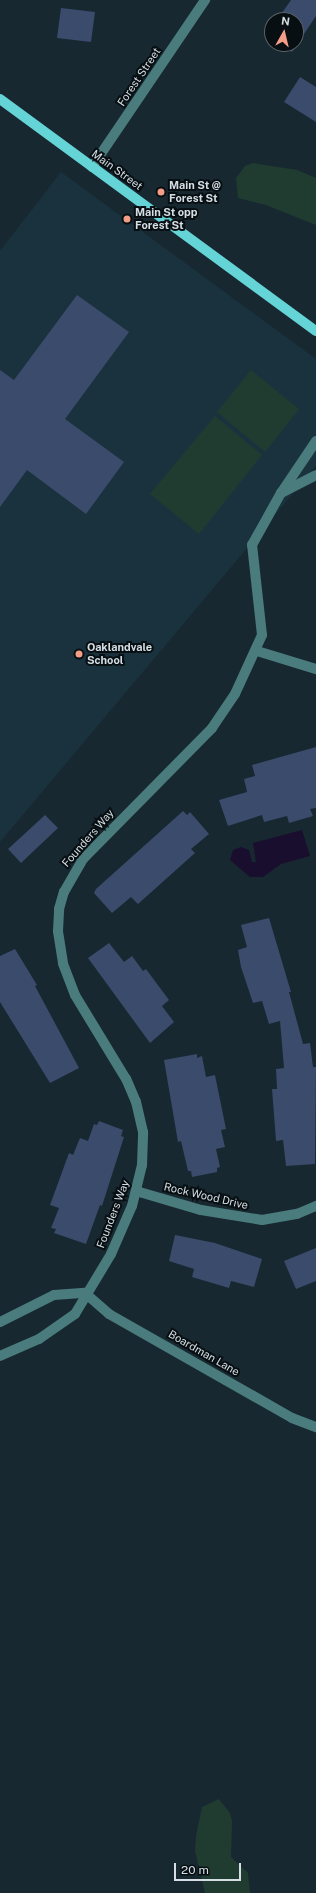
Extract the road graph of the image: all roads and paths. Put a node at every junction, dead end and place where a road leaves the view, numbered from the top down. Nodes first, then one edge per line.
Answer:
1 (205, 0) edge
2 (0, 100) edge
3 (92, 167) junction
4 (316, 331) edge
5 (316, 441) edge
6 (316, 475) edge
7 (281, 493) junction
8 (257, 651) junction
9 (316, 669) edge
10 (136, 1191) junction
11 (316, 1206) edge
12 (85, 1293) junction
13 (0, 1322) edge
14 (0, 1356) edge
15 (316, 1426) edge

1 - 3 street, Forest Street
2 - 3 main road, Main Street
3 - 4 main road, Main Street
5 - 7 street, Founders Way
6 - 7 street
7 - 8 street, Founders Way
8 - 9 street
8 - 10 street, Founders Way
10 - 11 street, Rock Wood Drive
10 - 12 street, Founders Way
12 - 13 street
12 - 14 street, Founders Way
12 - 15 street, Boardman Lane

